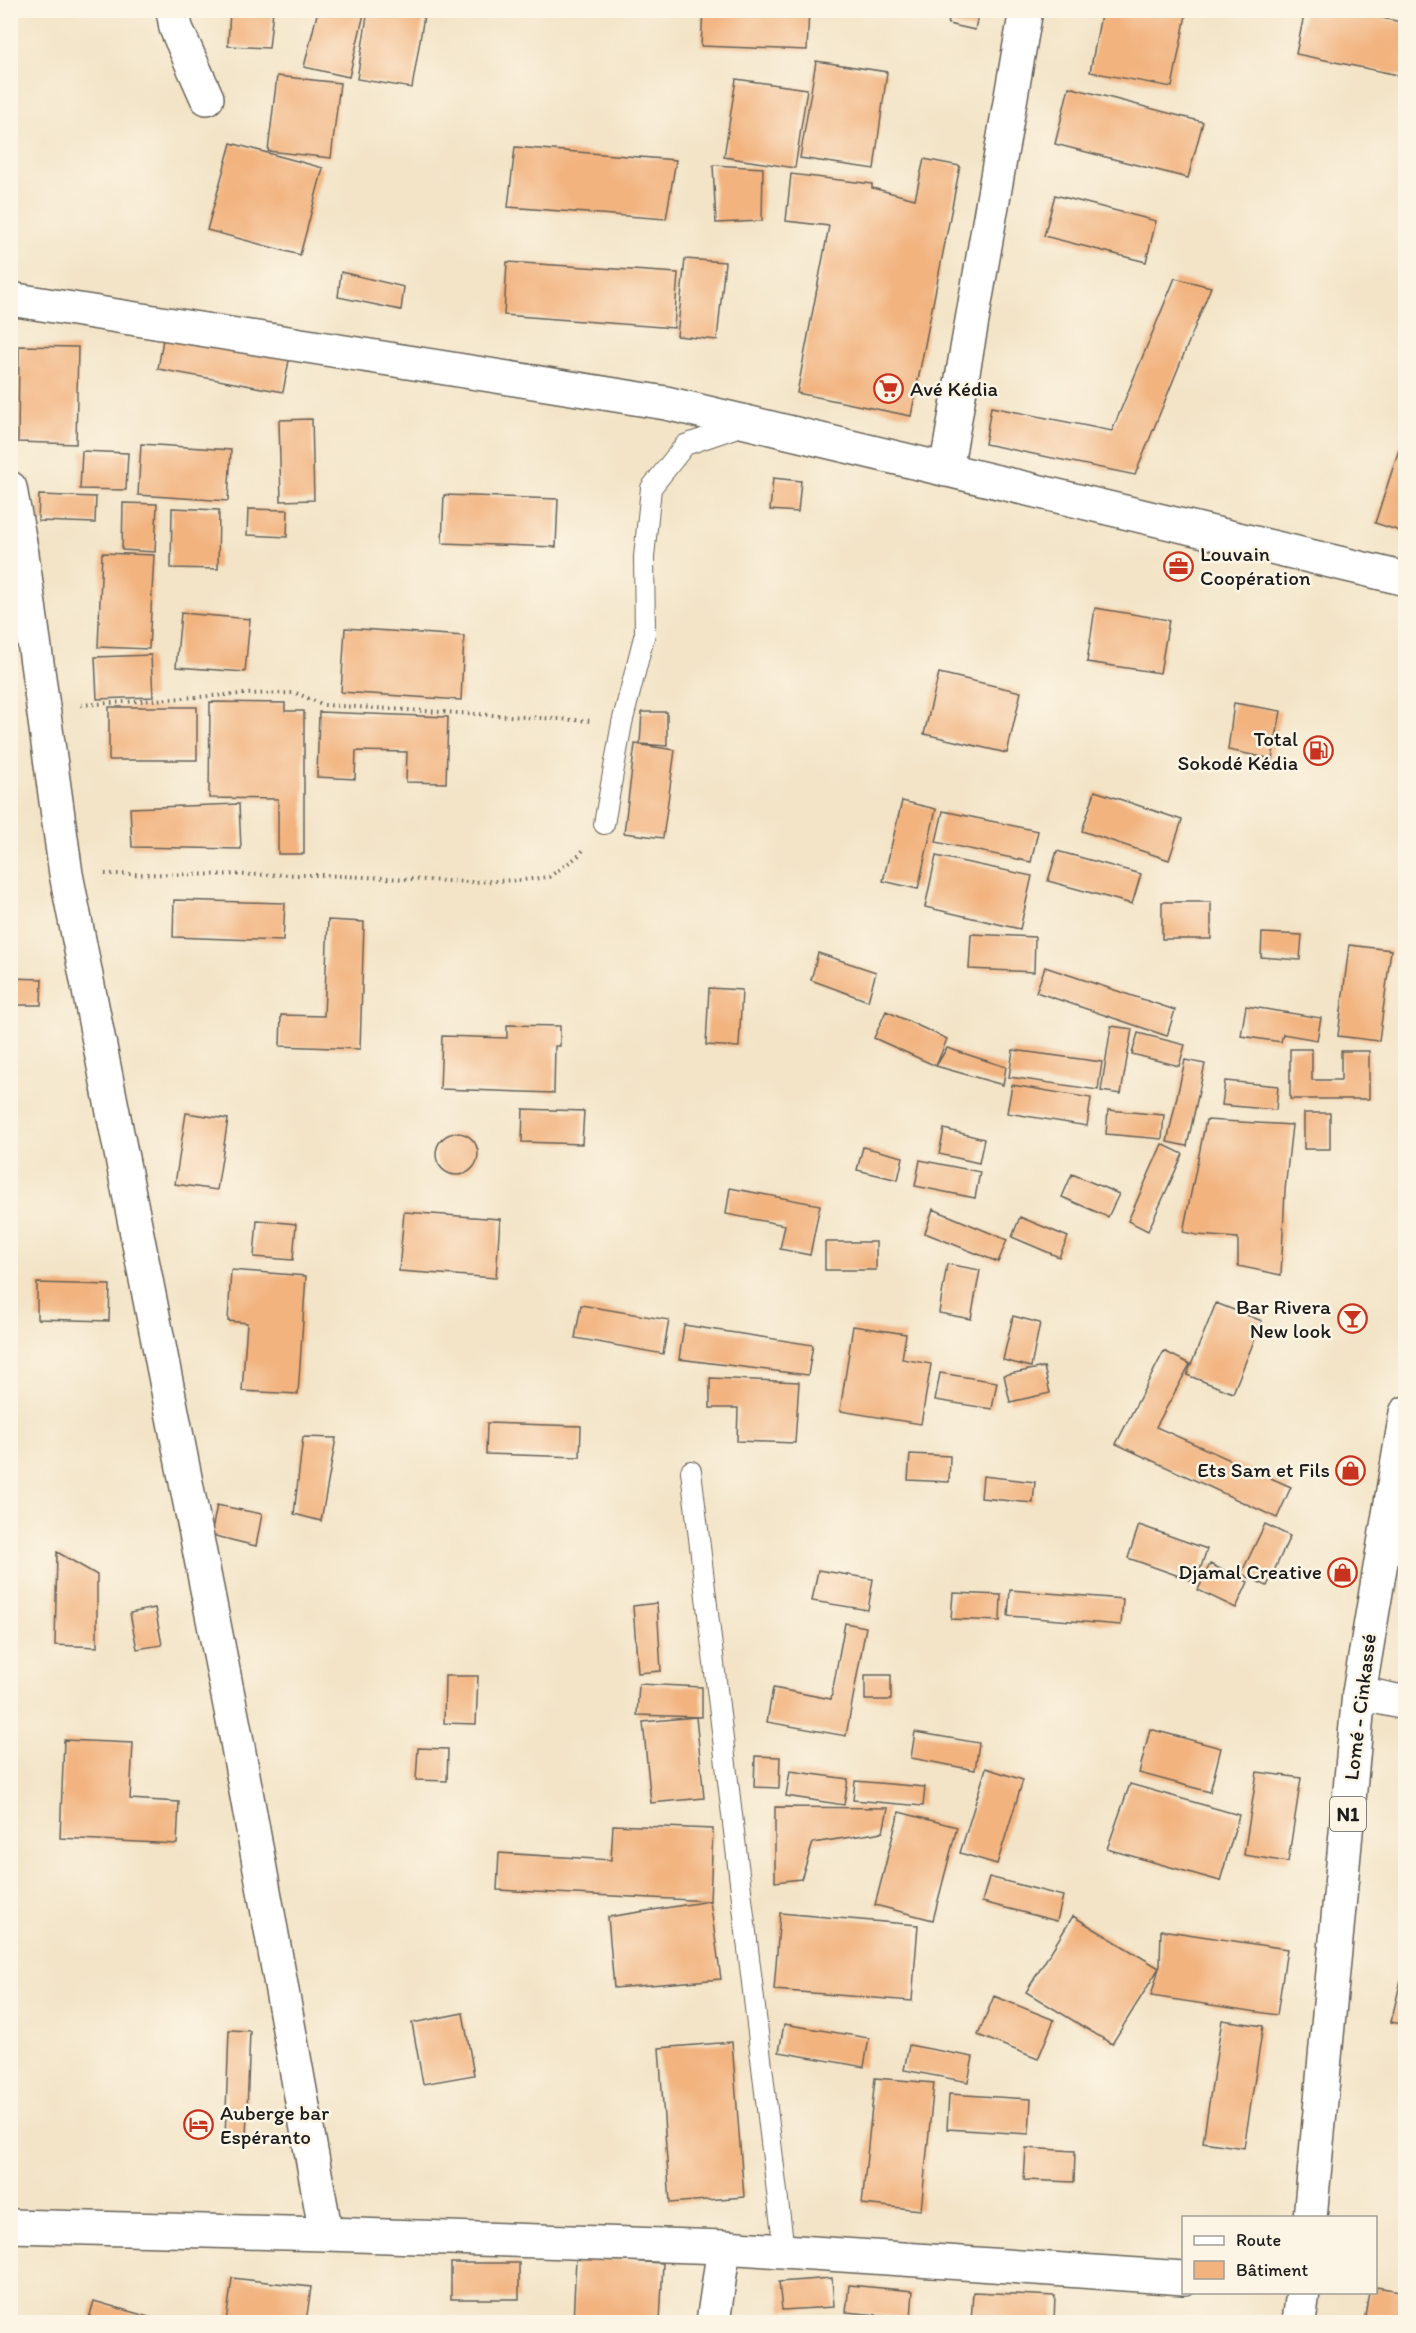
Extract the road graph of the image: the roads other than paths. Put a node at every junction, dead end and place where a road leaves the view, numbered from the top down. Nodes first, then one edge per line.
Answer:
1 (173, 10) edge
2 (1026, 10) edge
3 (207, 98) dead end
4 (10, 299) edge
5 (748, 423) junction
6 (946, 470) junction
7 (10, 488) edge
8 (1406, 579) edge
9 (604, 824) road end
10 (1406, 1413) edge
11 (691, 1471) dead end
12 (1359, 1693) junction
13 (1406, 1703) edge
14 (1310, 2216) edge
15 (10, 2226) edge
16 (326, 2234) junction
17 (723, 2247) junction
18 (784, 2251) junction
19 (1182, 2278) edge
20 (1303, 2294) edge
21 (713, 2322) edge
22 (1299, 2322) edge

1 - 3 main road
2 - 6 main road
4 - 5 main road
5 - 6 main road
5 - 9 lane
6 - 8 main road
7 - 16 main road
10 - 12 main road, Lomé - Cinkassé / N1
11 - 18 lane
12 - 13 main road
12 - 14 main road, Lomé - Cinkassé / N1
15 - 16 main road
16 - 17 main road
17 - 18 main road
17 - 21 main road
18 - 19 main road
20 - 22 main road

